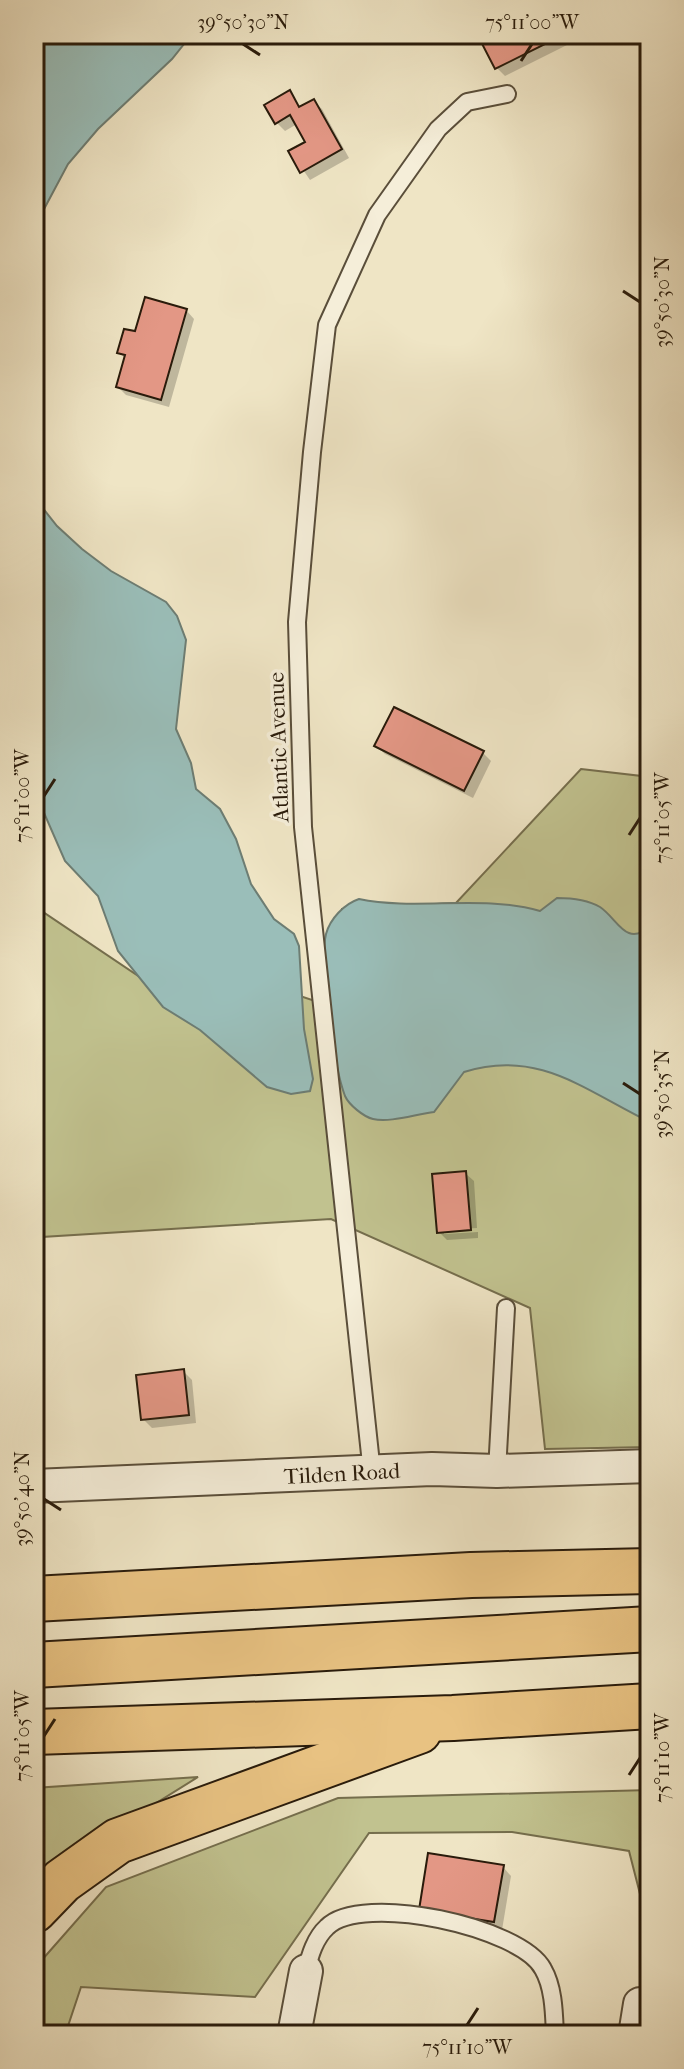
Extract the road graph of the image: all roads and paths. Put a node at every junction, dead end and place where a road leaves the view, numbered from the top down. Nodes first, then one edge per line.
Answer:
1 (507, 94) dead end
2 (506, 1308) dead end
3 (650, 1466) edge
4 (497, 1471) junction
5 (372, 1473) junction
6 (34, 1486) edge
7 (650, 1571) edge
8 (34, 1599) edge
9 (650, 1629) edge
10 (34, 1665) edge
11 (650, 1706) edge
12 (453, 1718) junction
13 (34, 1732) edge
14 (34, 1910) edge
15 (306, 1971) joint
16 (294, 2035) edge
17 (555, 2035) edge

1 - 5 lane, Atlantic Avenue
2 - 4 lane
3 - 4 street, Tilden Road
4 - 5 street, Tilden Road
5 - 6 street, Tilden Road
7 - 8 highway
9 - 10 highway
11 - 12 highway
12 - 13 highway
12 - 14 highway
15 - 16 street
15 - 17 lane

